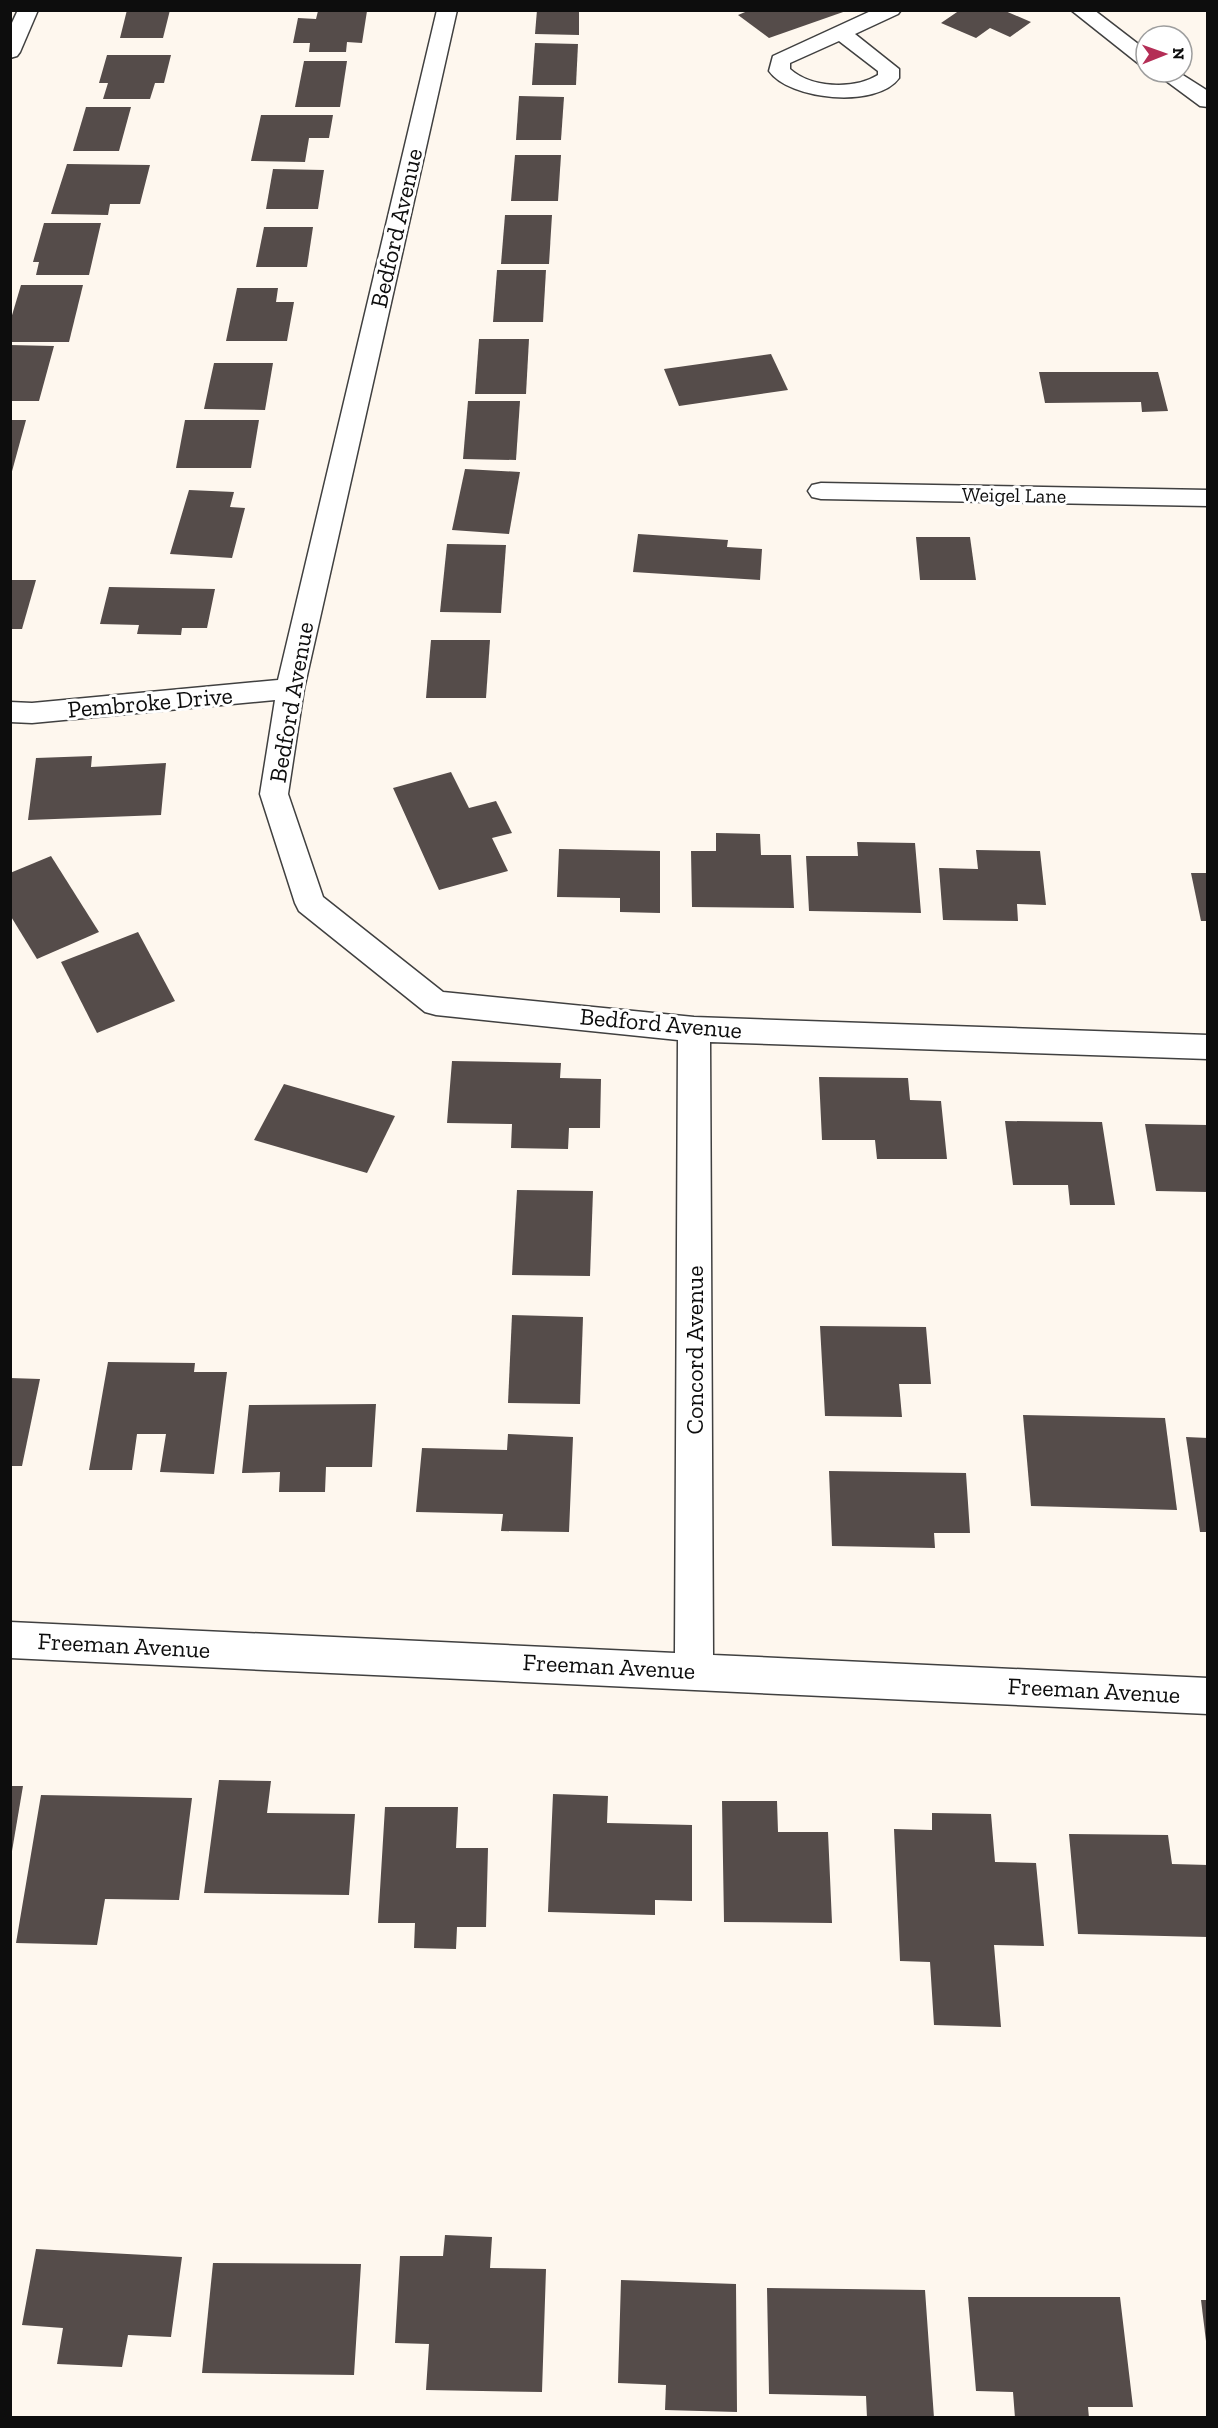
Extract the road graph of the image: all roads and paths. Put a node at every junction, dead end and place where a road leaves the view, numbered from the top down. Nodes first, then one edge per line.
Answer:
1 (28, 10) edge
2 (447, 10) edge
3 (891, 10) edge
4 (1081, 10) edge
5 (842, 34) junction
6 (1134, 51) edge
7 (10, 52) edge
8 (1182, 84) edge
9 (1208, 101) edge
10 (821, 491) dead end
11 (1208, 498) edge
12 (290, 690) junction
13 (10, 712) edge
14 (694, 1029) junction
15 (1208, 1047) edge
16 (10, 1640) edge
17 (694, 1670) junction
18 (1208, 1696) edge

1 - 7 street
2 - 12 street, Bedford Avenue
3 - 5 street
4 - 6 street
5 - 5 street
8 - 9 street
10 - 11 street, Weigel Lane
12 - 13 street, Pembroke Drive
12 - 14 street, Bedford Avenue
14 - 15 street, Bedford Avenue
14 - 17 street, Concord Avenue
16 - 17 street, Freeman Avenue
17 - 18 street, Freeman Avenue

